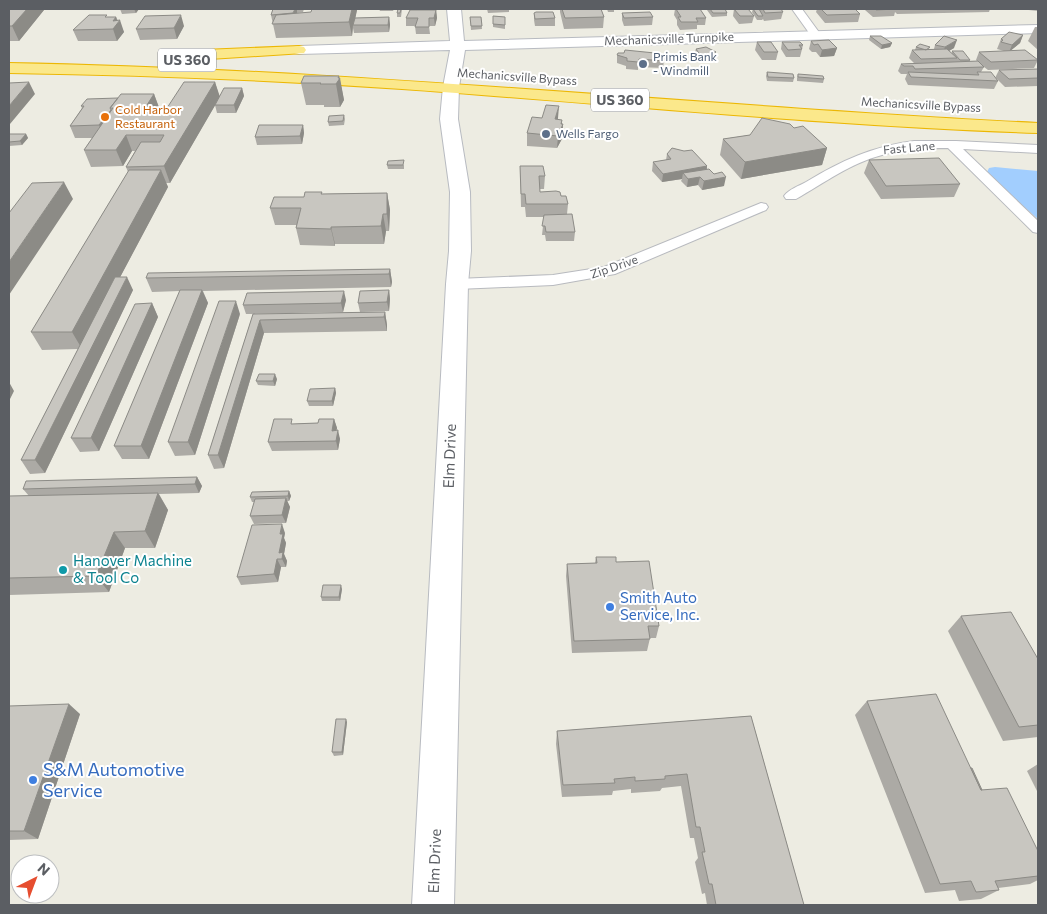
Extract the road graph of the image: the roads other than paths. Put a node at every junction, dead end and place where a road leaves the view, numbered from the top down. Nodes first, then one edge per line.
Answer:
1 (454, 9) edge
2 (797, 9) edge
3 (1038, 28) edge
4 (816, 35) junction
5 (547, 43) junction
6 (458, 45) junction
7 (299, 50) joint
8 (9, 57) edge
9 (118, 62) junction
10 (9, 68) edge
11 (409, 70) dead end
12 (437, 71) dead end
13 (466, 72) junction
14 (1038, 128) edge
15 (953, 146) junction
16 (1038, 149) edge
17 (792, 196) dead end
18 (761, 207) dead end
19 (1038, 229) edge
20 (457, 284) junction
21 (433, 905) edge

1 - 6 main road, Elm Drive
2 - 4 street
3 - 4 main road, Mechanicsville Turnpike
4 - 5 main road, Mechanicsville Turnpike
5 - 6 main road, Mechanicsville Turnpike
5 - 13 main road
6 - 7 main road, Mechanicsville Turnpike
6 - 13 main road, Elm Drive
7 - 9 highway
8 - 9 highway, US 360
9 - 10 highway, US 360
9 - 11 highway, US 360
9 - 13 highway, Mechanicsville Bypass / US 360
12 - 13 highway, Mechanicsville Bypass / US 360
13 - 14 highway, Mechanicsville Bypass / US 360
13 - 20 main road, Elm Drive
15 - 16 street, Fast Lane
15 - 17 street, Fast Lane
15 - 19 street
18 - 20 street, Zip Drive
20 - 21 main road, Elm Drive

